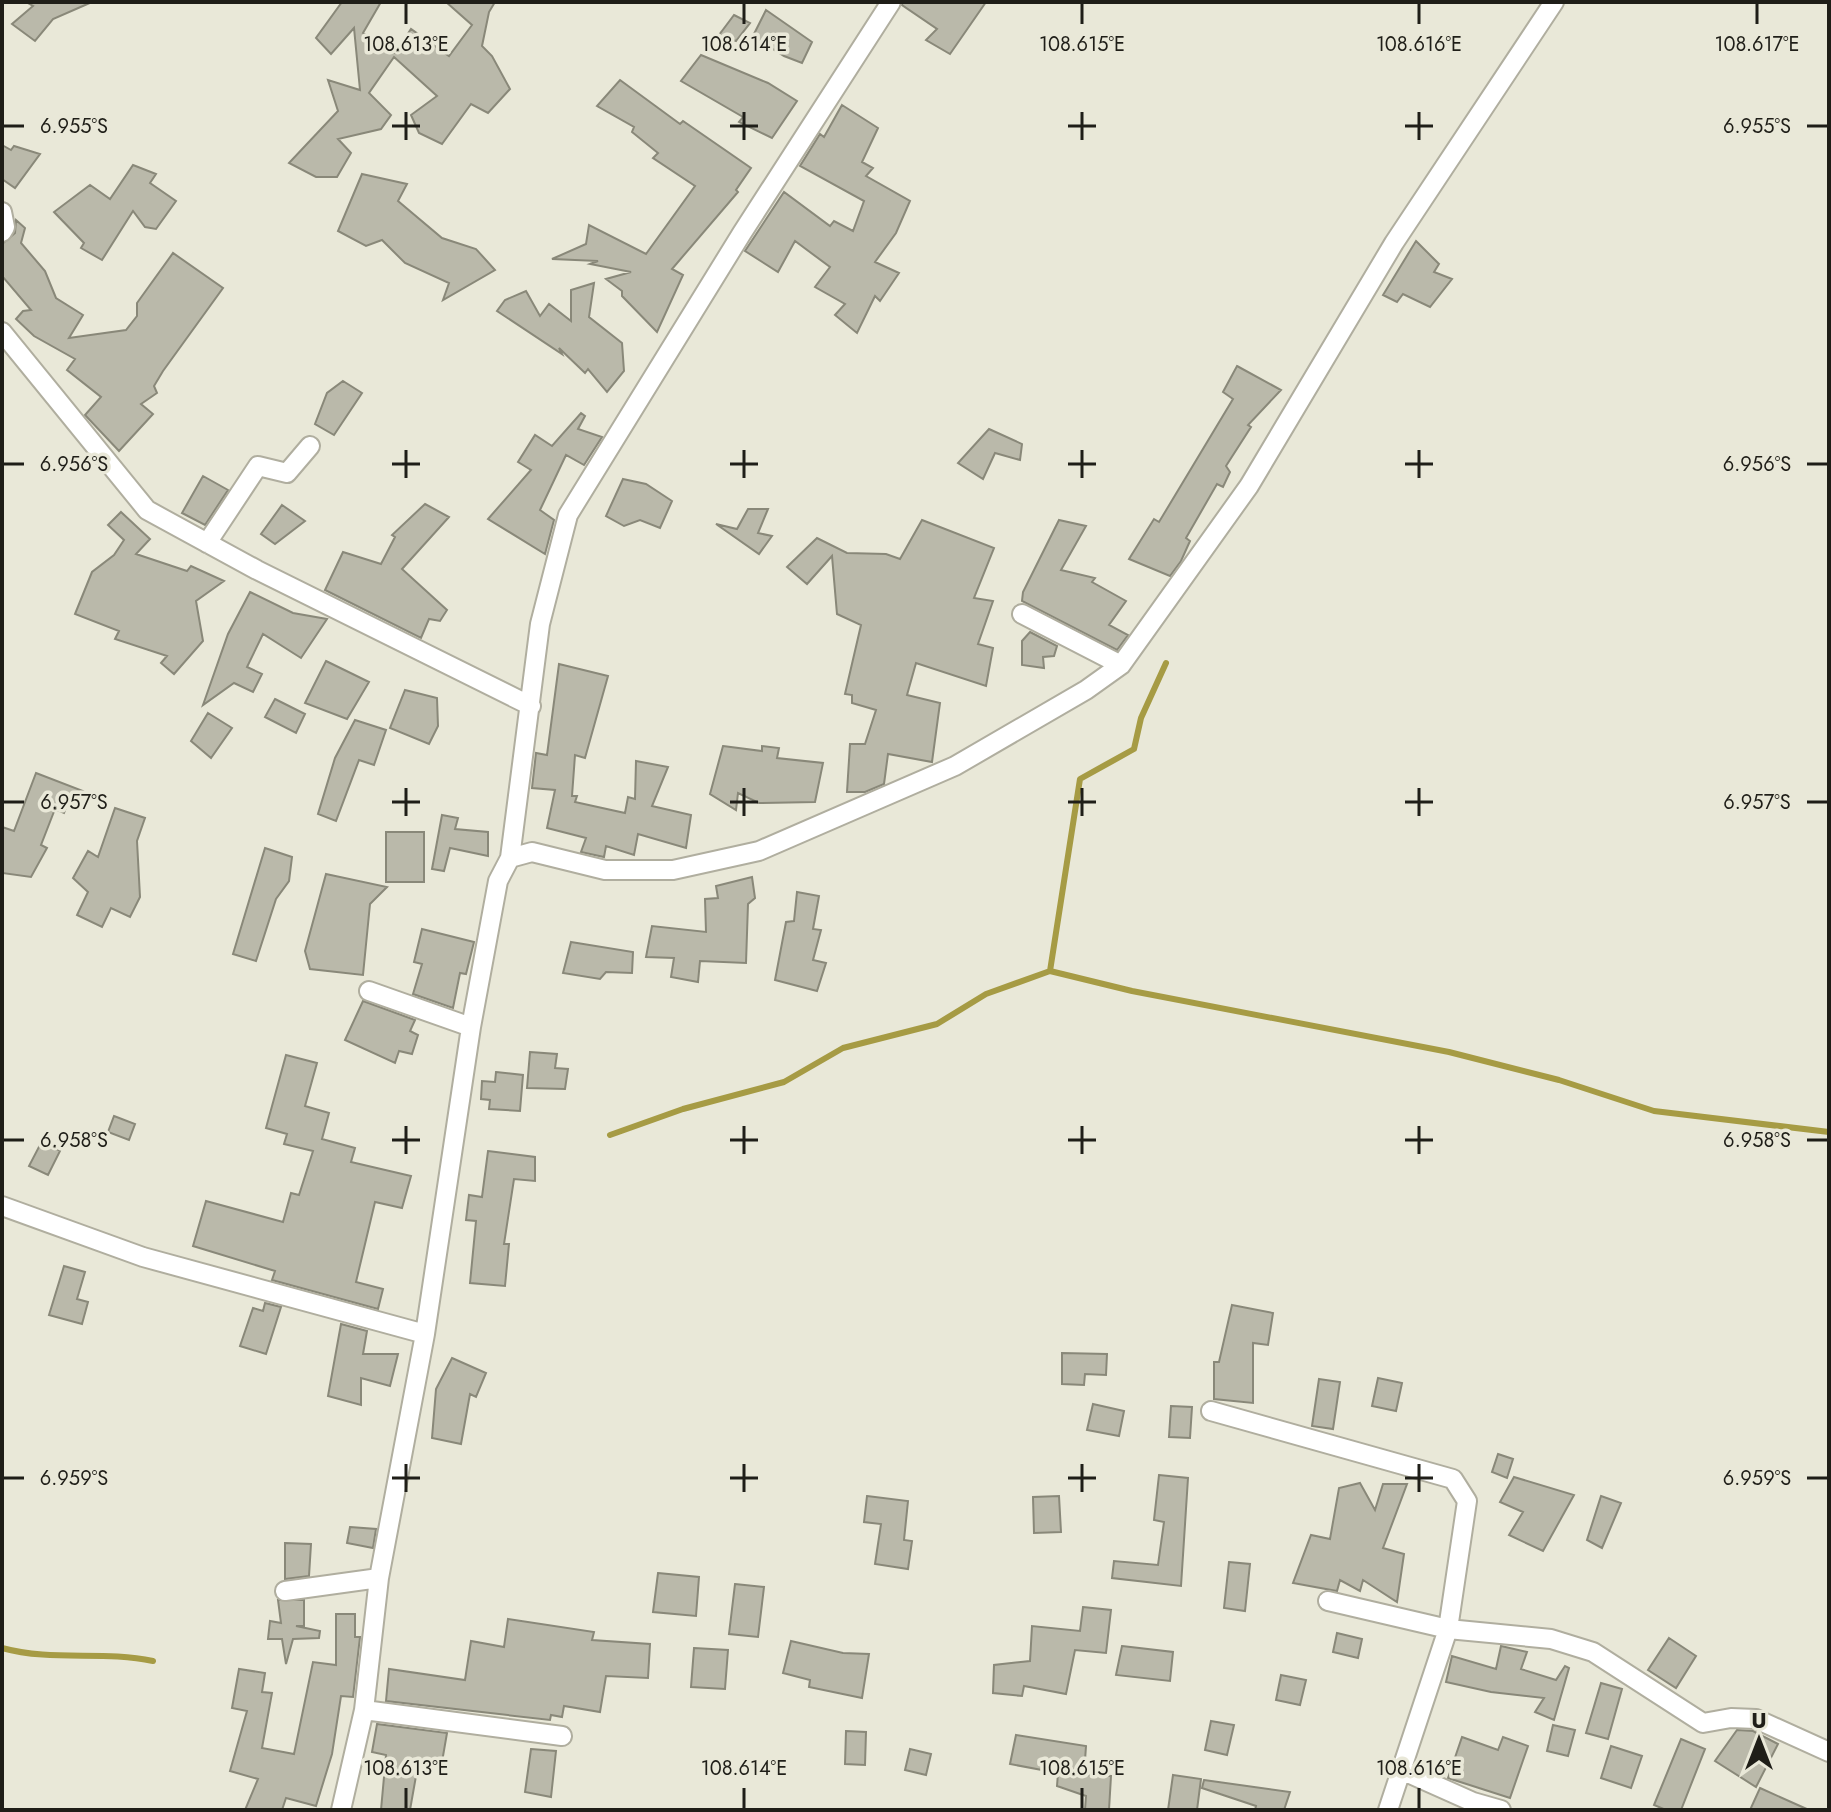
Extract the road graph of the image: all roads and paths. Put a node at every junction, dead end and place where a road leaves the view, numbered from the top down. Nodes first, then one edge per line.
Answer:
1 (891, 2) edge
2 (1554, 2) edge
3 (2, 212) edge
4 (2, 232) edge
5 (2, 332) edge
6 (310, 446) dead end
7 (207, 543) junction
8 (1022, 614) dead end
9 (1121, 665) junction
10 (531, 706) junction
11 (510, 858) junction
12 (369, 991) dead end
13 (471, 1027) junction
14 (2, 1206) edge
15 (425, 1334) junction
16 (1211, 1411) dead end
17 (379, 1578) junction
18 (285, 1591) dead end
19 (1328, 1601) dead end
20 (1448, 1629) junction
21 (364, 1710) junction
22 (562, 1736) dead end
23 (1829, 1752) edge
24 (1399, 1769) junction
25 (341, 1810) edge
26 (1388, 1810) edge
27 (1501, 1810) edge

1 - 10 street
2 - 9 street
3 - 4 street
5 - 7 street
6 - 7 street
7 - 10 street
8 - 9 street
9 - 11 street
10 - 11 street
11 - 13 street
12 - 13 street
13 - 15 street
14 - 15 street
15 - 17 street
16 - 20 street
17 - 18 street
17 - 21 street
19 - 20 street
20 - 23 street
20 - 24 street
21 - 22 street
21 - 25 street
24 - 26 street
24 - 27 street

